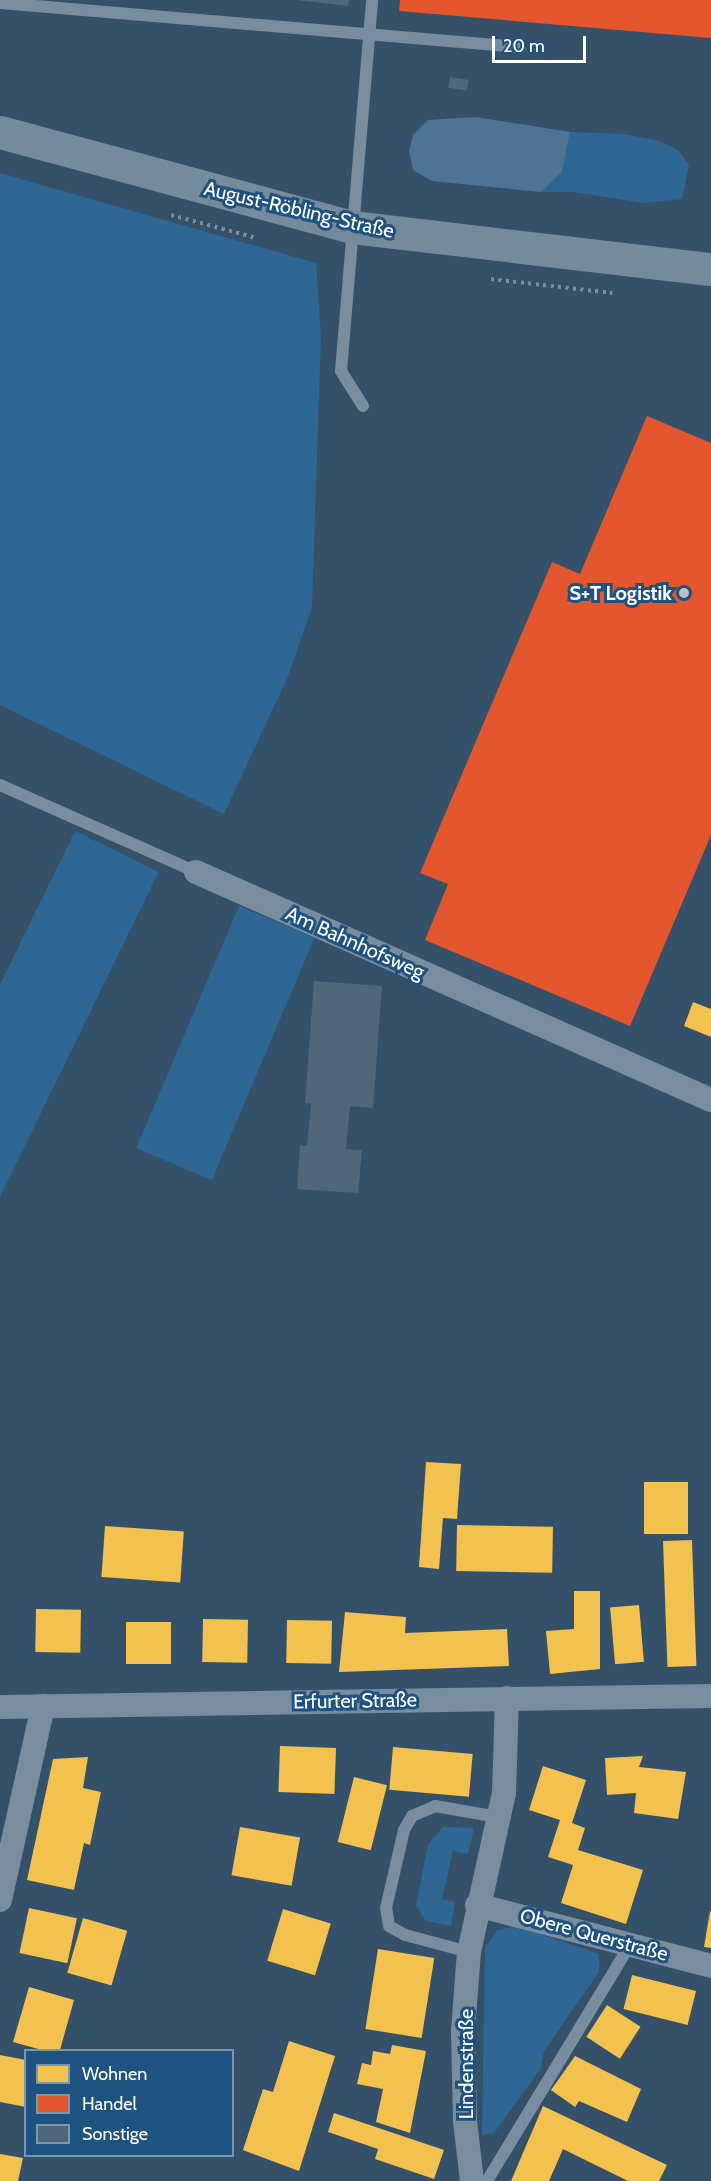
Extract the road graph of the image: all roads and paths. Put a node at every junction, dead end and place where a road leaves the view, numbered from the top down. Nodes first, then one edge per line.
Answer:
1 (372, 0) edge
2 (0, 3) edge
3 (369, 33) junction
4 (520, 48) dead end
5 (0, 132) edge
6 (352, 227) junction
7 (711, 269) edge
8 (363, 406) dead end
9 (0, 785) edge
10 (196, 872) joint
11 (711, 1100) edge
12 (711, 1696) edge
13 (507, 1698) junction
14 (43, 1706) junction
15 (0, 1707) edge
16 (498, 1817) junction
17 (0, 1900) edge
18 (477, 1905) junction
19 (630, 1945) junction
20 (469, 1952) junction
21 (711, 1966) edge
22 (475, 2180) edge

1 - 3 lane
2 - 3 lane
3 - 4 lane
3 - 6 lane
5 - 6 street, August-Röbling-Straße
6 - 7 street, August-Röbling-Straße
6 - 8 lane
9 - 10 lane, Am Bahnhofsweg
10 - 11 street, Am Bahnhofsweg
12 - 13 street, Erfurter Straße
13 - 14 street, Erfurter Straße
13 - 16 street, Lindenstraße
14 - 15 street, Erfurter Straße
14 - 17 street
16 - 18 street, Lindenstraße
16 - 20 lane
18 - 19 street, Obere Querstraße
18 - 20 street, Lindenstraße
19 - 21 street, Obere Querstraße
19 - 22 lane
20 - 22 street, Lindenstraße

